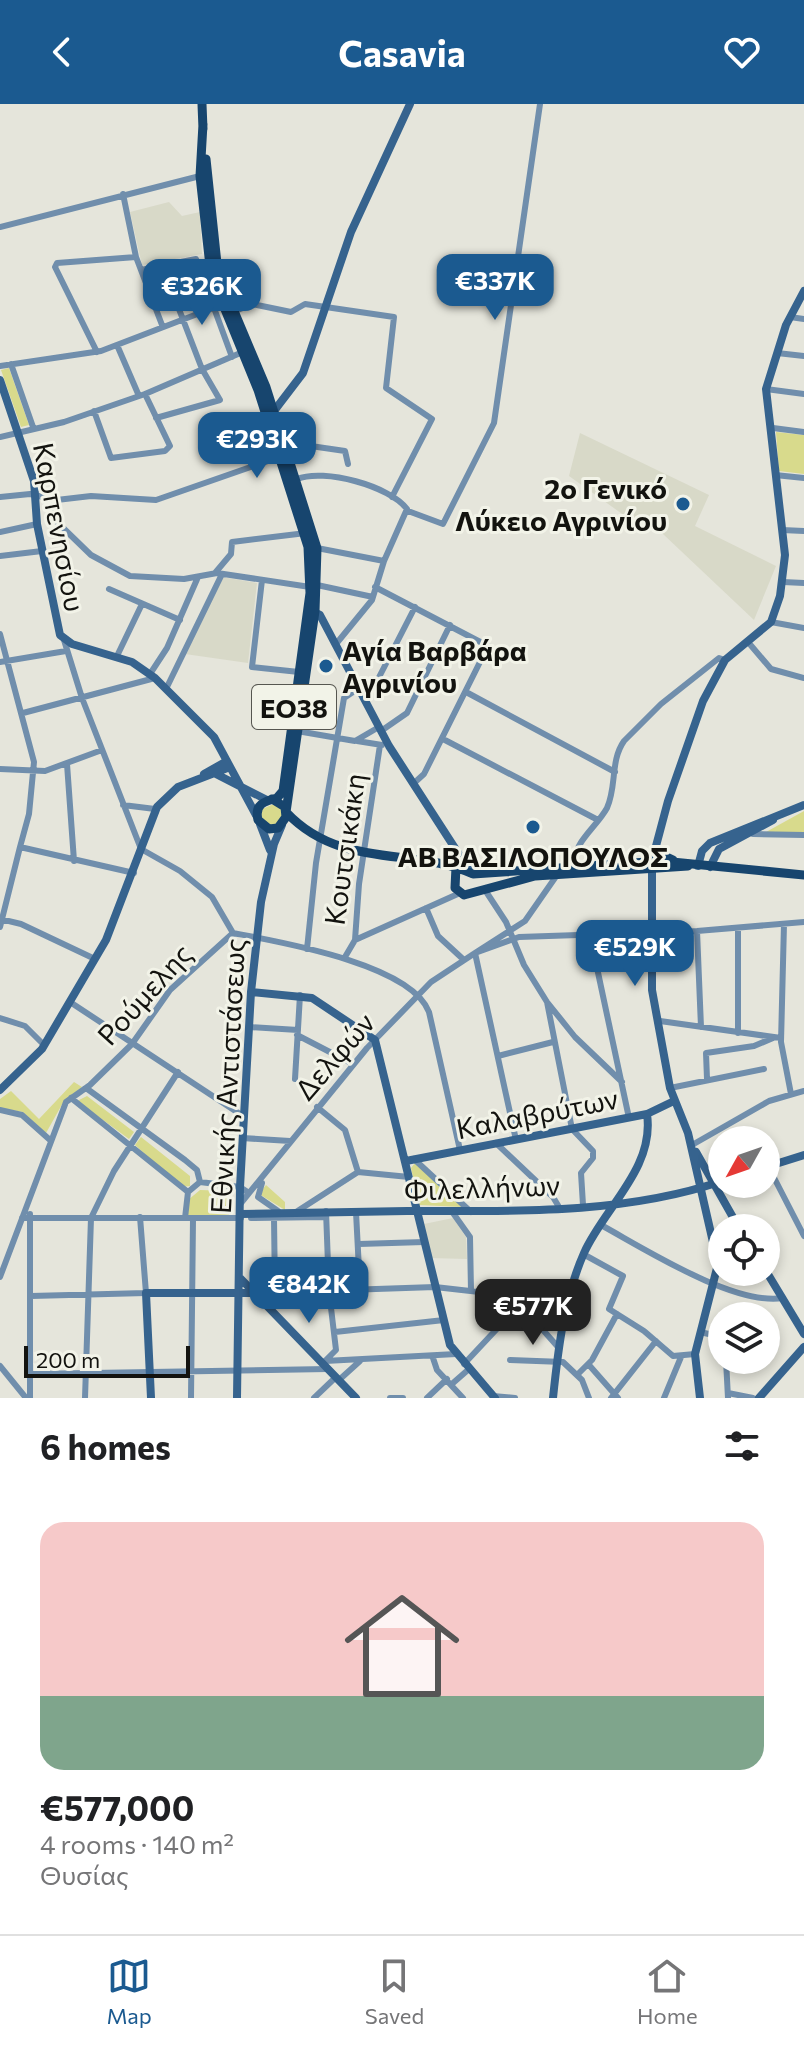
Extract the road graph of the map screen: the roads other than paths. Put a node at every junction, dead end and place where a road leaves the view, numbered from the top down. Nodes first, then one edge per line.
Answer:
1 (202, 104) edge
2 (410, 104) edge
3 (540, 104) edge
4 (203, 124) junction
5 (200, 176) junction
6 (123, 194) junction
7 (0, 227) edge
8 (136, 257) junction
9 (162, 265) junction
10 (141, 270) junction
11 (804, 291) edge
12 (225, 307) junction
13 (325, 308) junction
14 (790, 317) junction
15 (182, 318) junction
16 (804, 319) edge
17 (162, 325) junction
18 (117, 345) junction
19 (97, 352) junction
20 (241, 353) junction
21 (777, 353) junction
22 (804, 356) edge
23 (11, 364) junction
24 (0, 366) edge
25 (202, 369) junction
26 (0, 380) edge
27 (262, 388) junction
28 (766, 389) junction
29 (804, 394) edge
30 (142, 395) junction
31 (4, 402) edge
32 (94, 411) junction
33 (274, 411) junction
34 (156, 418) junction
35 (33, 427) junction
36 (773, 428) junction
37 (17, 431) junction
38 (804, 432) edge
39 (0, 437) edge
40 (286, 452) junction
41 (348, 464) dead end
42 (775, 475) junction
43 (804, 478) edge
44 (297, 479) junction
45 (36, 495) junction
46 (0, 497) edge
47 (392, 497) junction
48 (48, 501) junction
49 (408, 511) junction
50 (37, 524) junction
51 (782, 530) junction
52 (804, 531) edge
53 (0, 532) edge
54 (306, 533) junction
55 (317, 548) junction
56 (42, 551) junction
57 (0, 556) edge
58 (384, 561) junction
59 (218, 573) junction
60 (198, 577) junction
61 (262, 580) junction
62 (783, 582) junction
63 (804, 583) edge
64 (314, 586) junction
65 (375, 587) junction
66 (109, 589) dead end
67 (373, 597) junction
68 (142, 604) junction
69 (415, 607) junction
70 (311, 610) junction
71 (180, 620) junction
72 (771, 622) junction
73 (450, 625) junction
74 (804, 628) edge
75 (0, 634) edge
76 (64, 640) junction
77 (748, 642) junction
78 (336, 644) junction
79 (66, 651) junction
80 (117, 656) junction
81 (725, 660) junction
82 (4, 661) edge
83 (299, 672) junction
84 (152, 676) junction
85 (804, 678) edge
86 (166, 689) junction
87 (361, 692) junction
88 (466, 692) junction
89 (82, 698) junction
90 (23, 713) junction
91 (380, 729) junction
92 (297, 731) junction
93 (337, 738) junction
94 (443, 739) junction
95 (355, 741) junction
96 (385, 746) junction
97 (102, 750) junction
98 (67, 764) junction
99 (228, 764) junction
100 (0, 769) edge
101 (35, 772) junction
102 (615, 772) junction
103 (214, 773) junction
104 (199, 778) junction
105 (239, 784) junction
106 (413, 784) junction
107 (270, 799) junction
108 (123, 805) junction
109 (804, 805) edge
110 (155, 809) junction
111 (777, 817) junction
112 (285, 818) junction
113 (258, 820) junction
114 (598, 820) junction
115 (753, 834) junction
116 (804, 835) edge
117 (321, 836) junction
118 (453, 843) junction
119 (20, 847) junction
120 (141, 849) junction
121 (364, 854) junction
122 (271, 855) junction
123 (74, 861) junction
124 (652, 861) junction
125 (694, 866) junction
126 (710, 867) junction
127 (573, 870) junction
128 (466, 871) junction
129 (557, 872) junction
130 (134, 873) junction
131 (484, 874) junction
132 (804, 875) edge
133 (485, 890) junction
134 (464, 894) junction
135 (426, 908) junction
136 (0, 922) edge
137 (804, 922) edge
138 (784, 924) junction
139 (521, 925) junction
140 (738, 928) junction
141 (650, 931) junction
142 (697, 931) junction
143 (233, 933) junction
144 (511, 934) junction
145 (590, 935) junction
146 (256, 937) junction
147 (525, 937) junction
148 (355, 940) junction
149 (307, 949) junction
150 (475, 953) junction
151 (345, 957) junction
152 (95, 959) junction
153 (464, 960) junction
154 (251, 992) junction
155 (420, 993) junction
156 (300, 995) junction
157 (70, 1002) junction
158 (547, 1002) junction
159 (0, 1018) edge
160 (660, 1021) junction
161 (249, 1027) junction
162 (701, 1027) junction
163 (297, 1033) junction
164 (738, 1033) junction
165 (778, 1038) junction
166 (375, 1040) junction
167 (553, 1042) junction
168 (132, 1044) junction
169 (44, 1045) junction
170 (498, 1056) junction
171 (353, 1064) junction
172 (764, 1069) dead end
173 (178, 1072) junction
174 (295, 1079) dead end
175 (707, 1079) junction
176 (622, 1082) junction
177 (88, 1087) junction
178 (670, 1088) junction
179 (0, 1090) edge
180 (804, 1091) edge
181 (791, 1094) junction
182 (71, 1098) junction
183 (674, 1101) junction
184 (317, 1107) junction
185 (0, 1110) edge
186 (647, 1114) junction
187 (243, 1116) junction
188 (629, 1118) junction
189 (142, 1128) junction
190 (572, 1129) junction
191 (688, 1133) junction
192 (242, 1138) junction
193 (50, 1140) junction
194 (516, 1140) junction
195 (290, 1141) junction
196 (496, 1143) junction
197 (132, 1145) junction
198 (692, 1145) junction
199 (460, 1150) junction
200 (804, 1155) edge
201 (278, 1157) junction
202 (410, 1160) junction
203 (780, 1162) edge
204 (358, 1172) junction
205 (409, 1177) junction
206 (708, 1178) edge
207 (200, 1182) junction
208 (708, 1185) edge
209 (240, 1187) junction
210 (701, 1188) junction
211 (780, 1191) edge
212 (188, 1192) junction
213 (249, 1193) junction
214 (618, 1202) junction
215 (241, 1203) junction
216 (27, 1204) junction
217 (583, 1205) junction
218 (559, 1207) junction
219 (296, 1212) junction
220 (356, 1212) junction
221 (416, 1212) junction
222 (471, 1212) junction
223 (453, 1213) junction
224 (326, 1214) junction
225 (278, 1216) junction
226 (140, 1217) junction
227 (245, 1217) junction
228 (22, 1218) junction
229 (31, 1218) junction
230 (91, 1218) junction
231 (189, 1219) junction
232 (708, 1219) edge
233 (601, 1225) junction
234 (804, 1236) edge
235 (424, 1242) junction
236 (359, 1244) junction
237 (583, 1254) junction
238 (2, 1261) edge
239 (0, 1277) edge
240 (239, 1277) junction
241 (708, 1280) edge
242 (711, 1286) edge
243 (724, 1286) edge
244 (775, 1286) edge
245 (435, 1287) junction
246 (360, 1289) junction
247 (329, 1291) junction
248 (471, 1291) junction
249 (146, 1293) junction
250 (192, 1293) junction
251 (239, 1293) junction
252 (258, 1293) junction
253 (275, 1293) junction
254 (86, 1294) junction
255 (31, 1296) junction
256 (783, 1298) junction
257 (521, 1300) junction
258 (617, 1314) junction
259 (444, 1320) junction
260 (335, 1332) junction
261 (700, 1332) junction
262 (708, 1334) edge
263 (804, 1334) edge
264 (656, 1341) junction
265 (558, 1347) junction
266 (804, 1347) edge
267 (336, 1350) junction
268 (456, 1354) junction
269 (695, 1354) junction
270 (681, 1357) junction
271 (433, 1358) junction
272 (510, 1360) dead end
273 (347, 1361) junction
274 (360, 1361) junction
275 (556, 1363) junction
276 (325, 1365) junction
277 (589, 1365) junction
278 (0, 1366) edge
279 (466, 1366) junction
280 (236, 1370) junction
281 (191, 1371) junction
282 (151, 1372) junction
283 (85, 1373) junction
284 (31, 1374) junction
285 (727, 1374) edge
286 (577, 1375) junction
287 (337, 1379) junction
288 (450, 1381) junction
289 (728, 1396) edge
290 (494, 1397) edge
291 (614, 1397) edge
292 (28, 1398) edge
293 (85, 1398) edge
294 (151, 1398) edge
295 (191, 1398) edge
296 (237, 1398) edge
297 (314, 1398) edge
298 (356, 1398) edge
299 (390, 1398) edge
300 (403, 1398) edge
301 (427, 1398) edge
302 (463, 1398) edge
303 (515, 1398) edge
304 (553, 1398) edge
305 (589, 1398) edge
306 (664, 1398) edge
307 (700, 1398) edge
308 (756, 1398) edge

1 - 4 main road, ΕΟ38
2 - 13 street
3 - 49 street
4 - 5 main road, ΕΟ38
4 - 12 main road, ΕΟ38
5 - 6 street
5 - 12 main road, ΕΟ38
6 - 7 street
6 - 8 street
8 - 10 street
8 - 19 street
9 - 10 street
9 - 12 street
9 - 15 street
10 - 17 street
11 - 14 street
12 - 13 street
12 - 15 street
12 - 20 main road, ΕΟ38
12 - 20 street
13 - 33 street
13 - 47 street
14 - 16 street
14 - 21 street
15 - 17 street
15 - 25 street
17 - 18 street
18 - 19 street
18 - 30 street
19 - 23 street
20 - 25 street
20 - 27 main road, ΕΟ38
21 - 22 street
21 - 28 street
23 - 24 street
23 - 35 street
25 - 30 street
25 - 34 street
26 - 31 street, Καρπενησίου
27 - 33 main road, ΕΟ38
27 - 40 main road, ΕΟ38
28 - 29 street
28 - 36 street
30 - 32 street
30 - 34 street
31 - 37 street, Καρπενησίου
32 - 34 street
32 - 35 street
33 - 40 main road, ΕΟ38
35 - 37 street
36 - 38 street
36 - 42 street
37 - 39 street
37 - 45 street, Καρπενησίου
40 - 41 street
40 - 44 main road, ΕΟ38
40 - 48 street
40 - 54 main road, ΕΟ38
42 - 43 street
42 - 51 street
44 - 47 street
44 - 55 main road, ΕΟ38
45 - 46 street
45 - 48 street
45 - 50 street, Καρπενησίου
47 - 49 street
48 - 60 street
49 - 58 street
50 - 53 street
50 - 56 street, Καρπενησίου
51 - 52 street
51 - 62 street
54 - 59 street
54 - 64 main road, ΕΟ38
55 - 58 street
55 - 64 main road, ΕΟ38
56 - 57 street
56 - 76 street, Καρπενησίου
58 - 65 street
59 - 60 street
59 - 61 street
59 - 86 street
60 - 71 street
61 - 64 street
61 - 83 street
62 - 63 street
62 - 72 street
64 - 67 street
64 - 70 main road, ΕΟ38
65 - 67 street
65 - 69 street
66 - 68 street
67 - 78 street
68 - 71 street
68 - 80 street
69 - 73 street
69 - 87 street
70 - 78 street
70 - 83 main road, ΕΟ38
70 - 92 main road, ΕΟ38
71 - 84 street
72 - 74 street
72 - 77 street
73 - 88 street
73 - 91 street
75 - 82 street
76 - 79 street
76 - 80 street, Καρπενησίου
77 - 81 street
77 - 85 street
78 - 87 street
79 - 82 street
79 - 89 street
80 - 84 street, Καρπενησίου
81 - 102 street
81 - 124 street
82 - 90 street
83 - 107 main road, ΕΟ38
84 - 86 street, Καρπενησίου
84 - 89 street
86 - 99 street, Καρπενησίου
87 - 91 street
87 - 93 street
88 - 94 street
88 - 102 street
89 - 90 street
89 - 97 street
90 - 101 street
91 - 95 street
91 - 96 street
92 - 93 street
92 - 112 main road, ΕΟ38
93 - 95 street
93 - 117 street
94 - 106 street
94 - 114 street
95 - 96 street
96 - 106 street
96 - 121 street, Κουτσικάκη
97 - 98 street
97 - 108 street
98 - 101 street
98 - 123 street
99 - 103 street
99 - 104 street
99 - 105 street, Καρπενησίου
100 - 101 street
101 - 119 street
102 - 114 street
103 - 104 street
103 - 105 street
104 - 110 street
105 - 107 street
105 - 113 street, Καρπενησίου
106 - 118 street
107 - 112 main road
107 - 113 main road, ΕΟ38
108 - 110 street
108 - 120 street
109 - 111 street
110 - 120 street
111 - 115 street
111 - 125 street
112 - 113 main road
112 - 117 main road
112 - 122 street, Εθνικής Αντιστάσεως
113 - 122 street, Εθνικής Αντιστάσεως
114 - 127 street
115 - 116 street
115 - 126 street
117 - 121 main road
117 - 149 street
118 - 128 street
118 - 128 street
119 - 123 street
119 - 136 street
120 - 130 street
120 - 143 street
121 - 128 main road
121 - 148 street, Κουτσικάκη
122 - 146 street, Εθνικής Αντιστάσεως
123 - 130 street
124 - 125 main road
124 - 125 main road
124 - 127 main road
124 - 141 street
125 - 126 main road
126 - 132 main road
127 - 129 main road
128 - 131 main road
128 - 134 main road
128 - 134 main road
129 - 131 main road
129 - 133 main road
129 - 139 street, Δελφών
130 - 152 street
131 - 133 main road
133 - 134 main road
133 - 144 street
134 - 135 street
135 - 148 street
135 - 153 street
136 - 152 street
137 - 138 street
138 - 140 street
138 - 165 street
139 - 144 street, Δελφών
139 - 147 street
140 - 142 street
140 - 164 street
141 - 142 street
141 - 145 street
141 - 160 street
142 - 162 street
143 - 146 street
143 - 168 street, Ρούμελης
144 - 147 street
144 - 150 street, Δελφών
144 - 158 street
145 - 147 street
145 - 176 street
146 - 149 street
146 - 154 street, Εθνικής Αντιστάσεως
148 - 151 street, Κουτσικάκη
149 - 151 street
150 - 153 street, Δελφών
150 - 170 street
151 - 155 street
152 - 157 street
153 - 155 street, Δελφών
154 - 156 street
154 - 161 street, Εθνικής Αντιστάσεως
155 - 166 street, Δελφών
155 - 199 street
156 - 163 street
156 - 166 street
157 - 168 street
157 - 169 street
158 - 167 street
158 - 176 street
159 - 169 street
160 - 162 street
160 - 178 street
161 - 163 street
161 - 187 street, Εθνικής Αντιστάσεως
162 - 164 street
163 - 171 street
163 - 174 street
164 - 165 street
165 - 175 street
165 - 181 street
166 - 171 street, Δελφών
166 - 202 street
167 - 170 street
167 - 190 street
168 - 173 street
168 - 177 street, Ρούμελης
169 - 179 street
170 - 194 street
171 - 184 street, Δελφών
172 - 175 street
173 - 187 street
173 - 189 street
175 - 178 street
176 - 188 street
177 - 182 street, Ρούμελης
177 - 189 street
178 - 183 street
180 - 181 street
181 - 198 street
182 - 193 street
182 - 197 street
183 - 186 street, Καλαβρύτων
183 - 191 street
184 - 195 street, Δελφών
184 - 204 street
185 - 193 street
186 - 188 street, Καλαβρύτων
186 - 214 street
187 - 192 street, Εθνικής Αντιστάσεως
188 - 190 street, Καλαβρύτων
189 - 197 street
189 - 207 street
190 - 194 street, Καλαβρύτων
190 - 217 street
191 - 198 street
191 - 210 street
192 - 195 street
192 - 209 street, Εθνικής Αντιστάσεως
193 - 216 street
194 - 196 street, Καλαβρύτων
195 - 201 street, Δελφών
196 - 199 street, Καλαβρύτων
196 - 218 street
197 - 212 street
197 - 230 street
198 - 206 street
199 - 202 street, Καλαβρύτων
200 - 203 street
201 - 213 street, Δελφών
201 - 225 street
202 - 205 street
202 - 222 street
204 - 205 street
204 - 219 street
205 - 221 street
207 - 209 street
207 - 212 street
208 - 210 street, Φιλελλήνων
209 - 213 street
209 - 215 street, Εθνικής Αντιστάσεως
210 - 214 street, Φιλελλήνων
210 - 232 street
211 - 234 street
212 - 231 street
213 - 215 street, Δελφών
214 - 217 street, Φιλελλήνων
214 - 233 street
215 - 227 street, Εθνικής Αντιστάσεως
216 - 228 street
216 - 229 street
217 - 218 street, Φιλελλήνων
218 - 222 street, Φιλελλήνων
219 - 224 street, Φιλελλήνων
219 - 225 street, Φιλελλήνων
220 - 221 street, Φιλελλήνων
220 - 224 street, Φιλελλήνων
220 - 236 street
221 - 223 street, Φιλελλήνων
221 - 235 street
222 - 223 street, Φιλελλήνων
223 - 248 street
224 - 225 street
224 - 247 street
225 - 227 street, Φιλελλήνων
225 - 253 street
226 - 230 street
226 - 231 street
226 - 249 street
227 - 231 street
227 - 240 street, Εθνικής Αντιστάσεως
228 - 229 street
228 - 238 street
229 - 230 street
229 - 255 street
230 - 254 street
231 - 250 street
233 - 237 street
233 - 241 street
235 - 236 street
235 - 245 street
236 - 246 street
237 - 258 street
237 - 265 street
238 - 239 street
240 - 251 street, Εθνικής Αντιστάσεως
240 - 252 street
242 - 261 street
243 - 256 street
244 - 256 street
245 - 246 street
245 - 248 street
245 - 259 street
246 - 247 street
247 - 253 street
247 - 260 street
248 - 257 street
249 - 250 street
249 - 254 street
249 - 282 street
250 - 251 street
250 - 281 street
251 - 252 street
251 - 280 street, Εθνικής Αντιστάσεως
252 - 253 street
252 - 276 street
254 - 255 street
254 - 283 street
255 - 284 street
256 - 263 street
257 - 265 street
257 - 279 street
258 - 264 street
258 - 277 street
259 - 260 street
259 - 268 street
260 - 267 street
261 - 262 street
261 - 269 street
264 - 270 street
264 - 291 street
265 - 275 street
266 - 308 street
267 - 273 street
267 - 276 street
268 - 271 street
268 - 279 street
269 - 270 street
269 - 307 street
270 - 306 street
271 - 274 street
271 - 288 street
272 - 275 street
273 - 274 street
273 - 276 street
274 - 287 street
275 - 286 street
275 - 304 street
276 - 280 street
276 - 287 street
277 - 286 street
277 - 291 street
278 - 292 street
279 - 288 street
279 - 290 street
280 - 281 street
280 - 296 street, Εθνικής Αντιστάσεως
281 - 282 street
281 - 295 street
282 - 283 street
282 - 294 street
283 - 284 street
283 - 293 street
284 - 292 street
285 - 289 street
286 - 305 street
287 - 297 street
287 - 298 street
288 - 301 street
288 - 302 street
289 - 308 street
290 - 303 street
299 - 300 street

